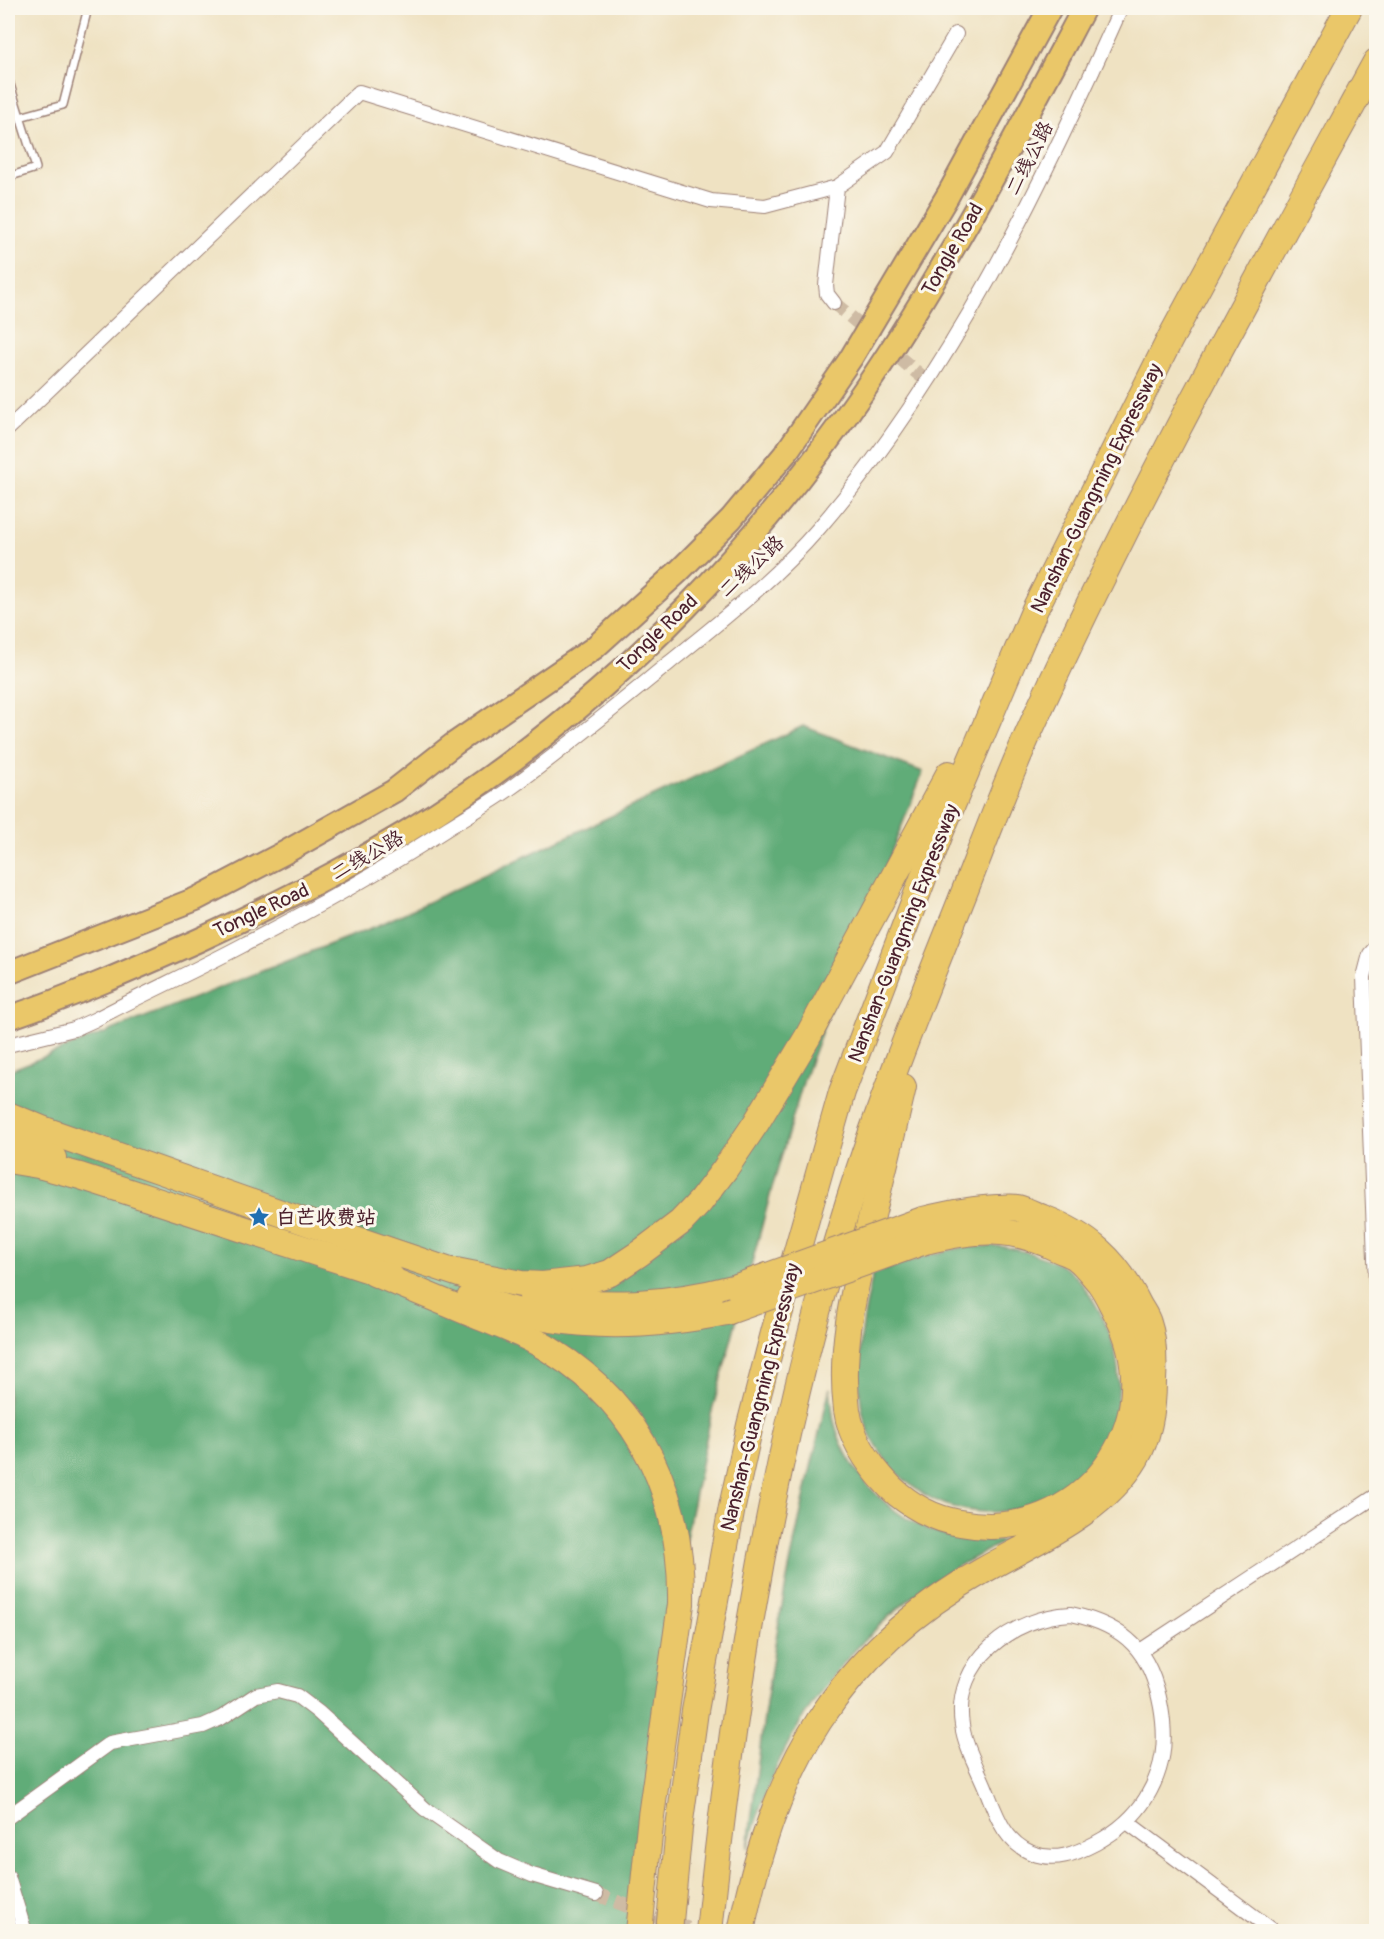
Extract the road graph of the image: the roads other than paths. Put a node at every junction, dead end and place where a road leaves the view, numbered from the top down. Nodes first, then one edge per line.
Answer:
1 (88, 8) edge
2 (1050, 8) edge
3 (1084, 8) edge
4 (1121, 8) edge
5 (1349, 8) edge
6 (956, 34) dead end
7 (1373, 72) edge
8 (8, 78) edge
9 (20, 117) junction
10 (8, 177) edge
11 (837, 187) junction
12 (834, 303) tunnel mouth
13 (8, 429) edge
14 (1035, 609) junction
15 (1377, 948) edge
16 (933, 971) junction
17 (8, 974) edge
18 (8, 1018) edge
19 (8, 1045) edge
20 (8, 1115) edge
21 (8, 1137) edge
22 (8, 1160) edge
23 (133, 1193) junction
24 (924, 1231) junction
25 (456, 1272) junction
26 (374, 1273) junction
27 (1377, 1284) edge
28 (1377, 1496) edge
29 (1140, 1651) junction
30 (8, 1817) edge
31 (1127, 1822) junction
32 (8, 1877) edge
33 (596, 1894) tunnel mouth
34 (25, 1932) edge
35 (639, 1932) edge
36 (669, 1932) edge
37 (709, 1932) edge
38 (741, 1932) edge
39 (1275, 1932) edge

1 - 9 lane
2 - 17 main road, Tongle Road
3 - 18 main road, Tongle Road
4 - 19 street, 二线公路
5 - 14 highway, Nanshan-Guangming Expressway
6 - 11 street
7 - 16 highway, Nanshan-Guangming Expressway
8 - 9 lane
9 - 10 lane
11 - 12 street
11 - 13 street
14 - 25 highway
14 - 36 highway, Nanshan-Guangming Expressway
15 - 27 street
16 - 24 highway
16 - 37 highway, Nanshan-Guangming Expressway
20 - 25 highway
21 - 23 highway
22 - 23 highway
23 - 26 highway
24 - 25 highway, bridge
24 - 26 highway, bridge
24 - 38 highway
26 - 35 highway
28 - 29 street
29 - 31 street
29 - 31 street
30 - 33 street
31 - 39 street
32 - 34 street

